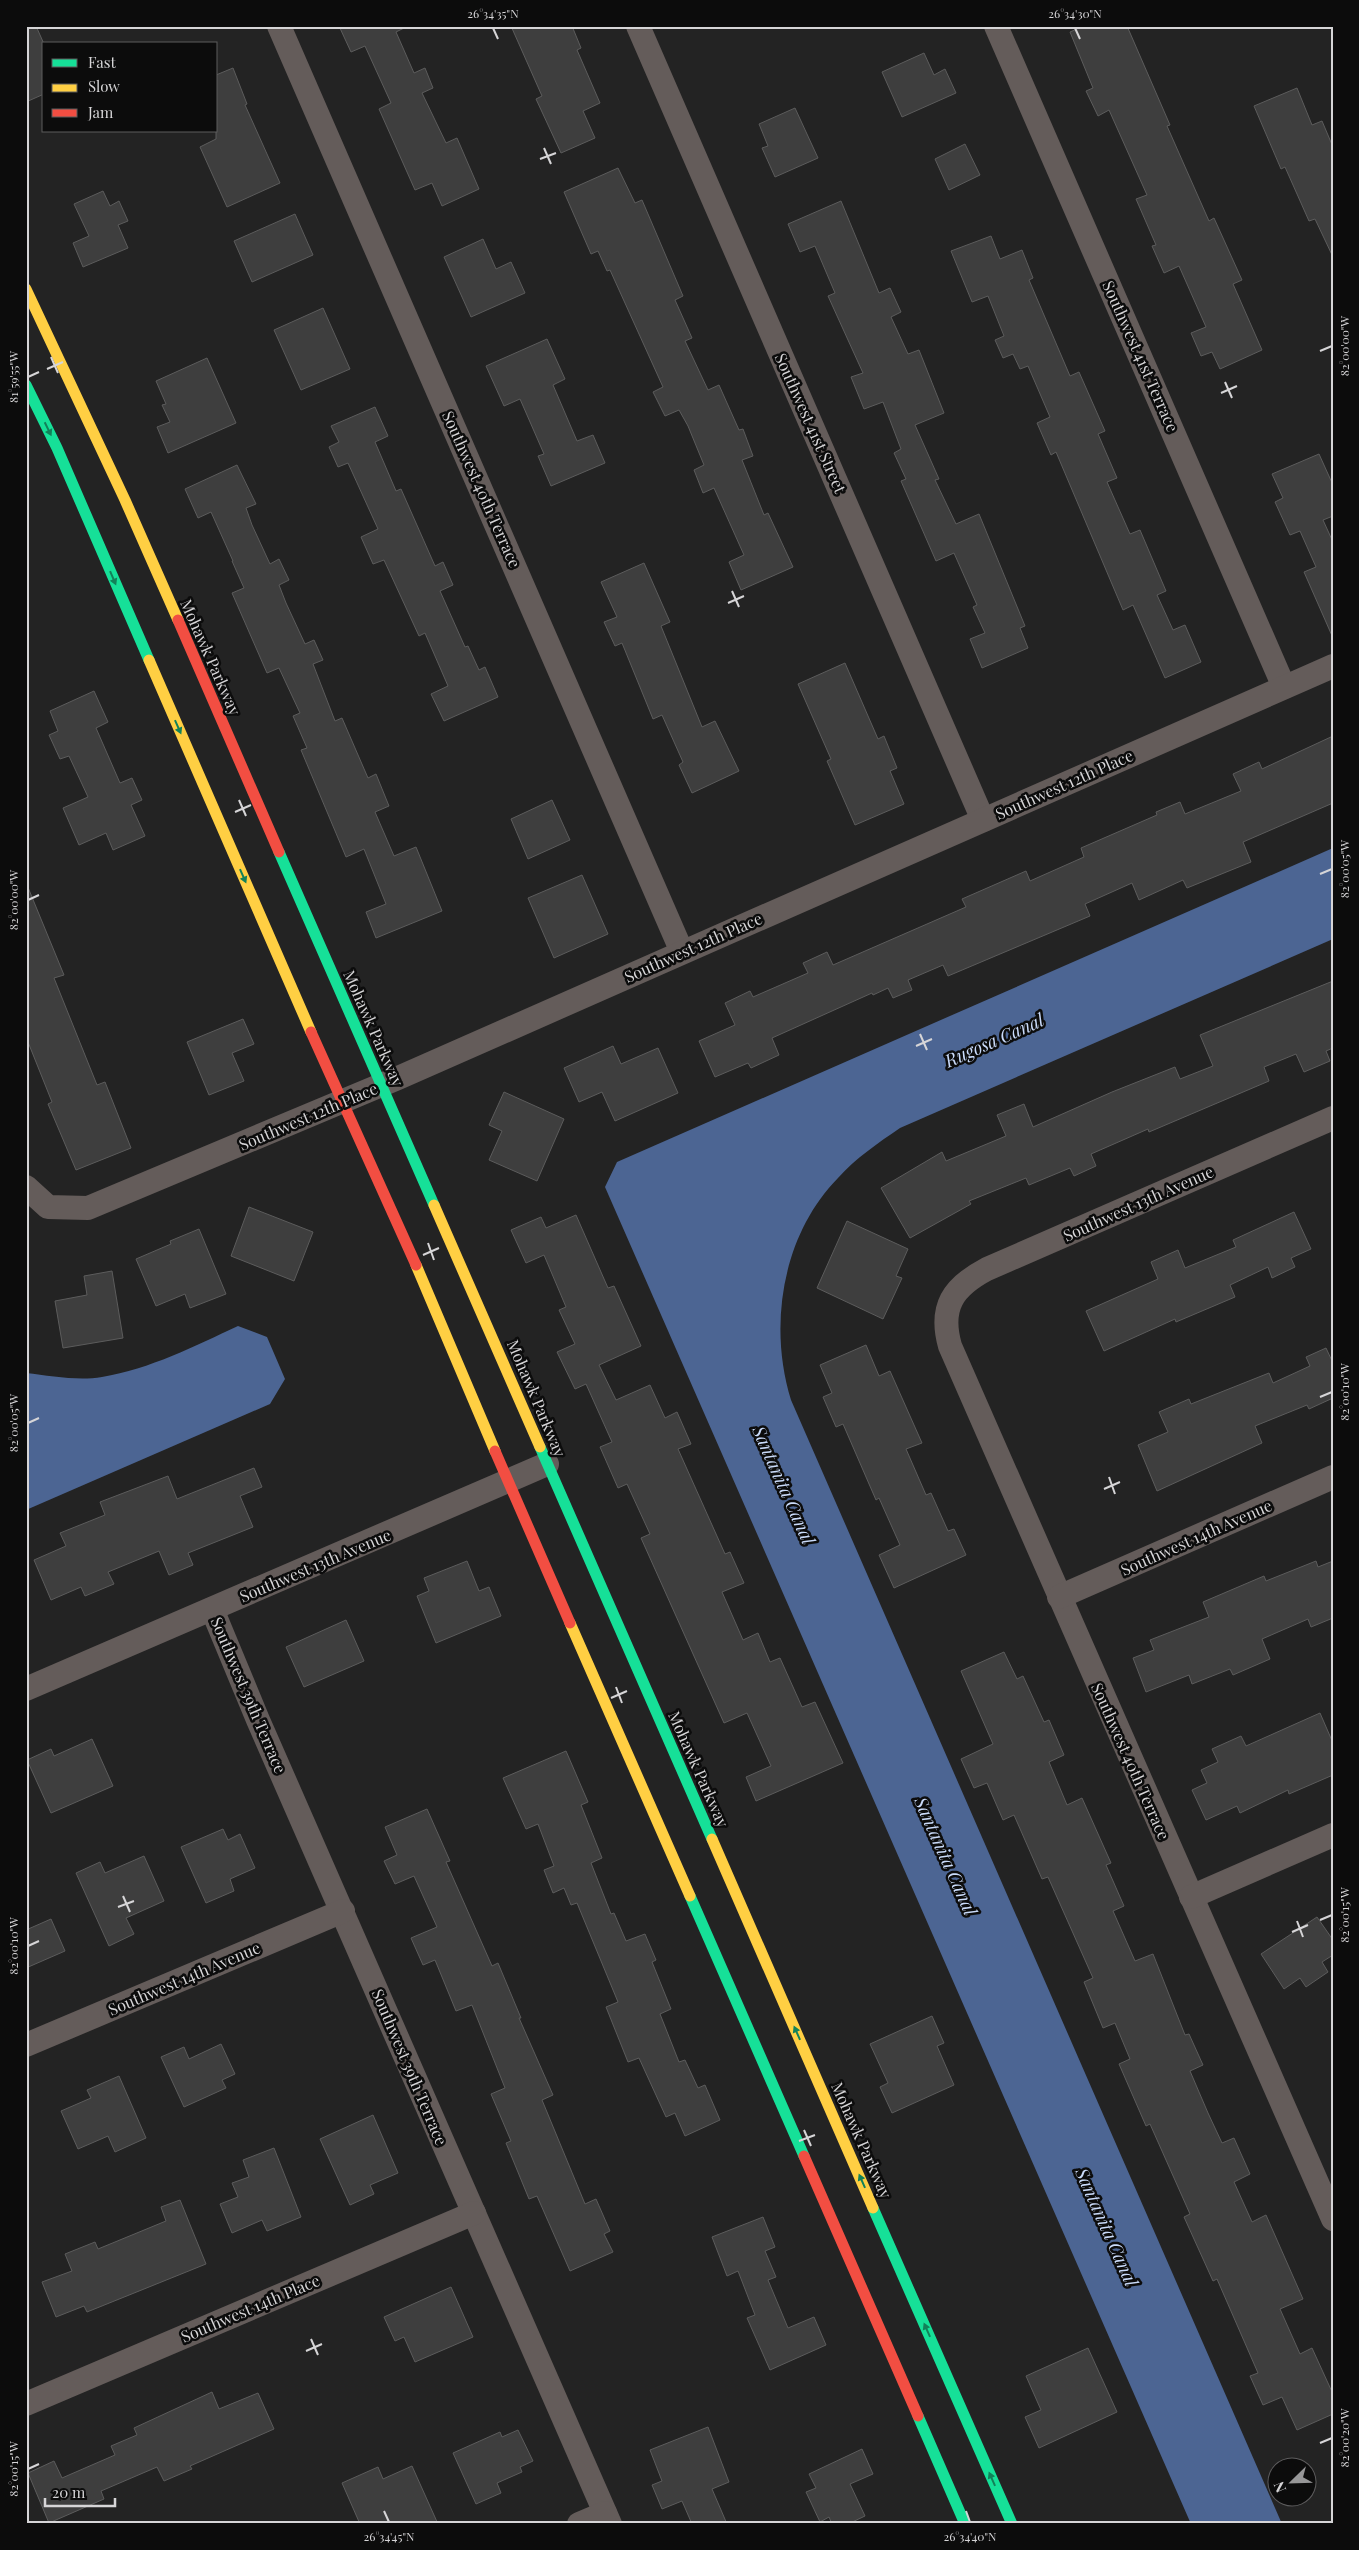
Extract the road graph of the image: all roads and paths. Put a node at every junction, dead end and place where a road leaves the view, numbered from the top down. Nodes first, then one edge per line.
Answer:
1 (279, 26) edge
2 (638, 26) edge
3 (996, 26) edge
4 (26, 289) edge
5 (26, 385) edge
6 (1333, 666) edge
7 (1284, 687) junction
8 (983, 820) junction
9 (682, 952) junction
10 (381, 1085) junction
11 (342, 1102) junction
12 (1333, 1118) edge
13 (26, 1187) edge
14 (951, 1299) joint
15 (547, 1464) junction
16 (1333, 1477) edge
17 (508, 1481) junction
18 (1059, 1597) junction
19 (212, 1609) junction
20 (26, 1689) edge
21 (1333, 1835) edge
22 (1191, 1897) junction
23 (342, 1911) junction
24 (26, 2045) edge
25 (1328, 2194) edge
26 (474, 2213) junction
27 (1333, 2219) edge
28 (26, 2404) edge
29 (607, 2518) edge
30 (579, 2524) edge
31 (965, 2524) edge
32 (1012, 2524) edge

1 - 9 street, Southwest 40th Terrace
2 - 8 street, Southwest 41st Street
3 - 7 street, Southwest 41st Terrace
4 - 10 street, Mohawk Parkway
5 -> 11 street
6 - 7 street, Southwest 12th Place
7 - 8 street, Southwest 12th Place
8 - 9 street, Southwest 12th Place
9 - 10 street, Southwest 12th Place
10 - 11 street, Southwest 12th Place
10 - 15 street, Mohawk Parkway
11 - 13 street, Southwest 12th Place
11 - 17 street
12 - 14 street, Southwest 13th Avenue
14 - 18 street, Southwest 40th Terrace
15 - 17 street, Southwest 13th Avenue
32 -> 15 street, Mohawk Parkway
16 - 18 street, Southwest 14th Avenue
17 - 19 street, Southwest 13th Avenue
17 - 31 street
18 - 22 street, Southwest 40th Terrace
19 - 20 street, Southwest 13th Avenue
19 - 23 street, Southwest 39th Terrace
21 - 22 street
22 - 25 street, Southwest 40th Terrace
23 - 24 street, Southwest 14th Avenue
23 - 26 street, Southwest 39th Terrace
25 - 27 street, Southwest 40th Terrace
26 - 28 street, Southwest 14th Place
26 - 29 street, Southwest 39th Terrace
29 - 30 street

